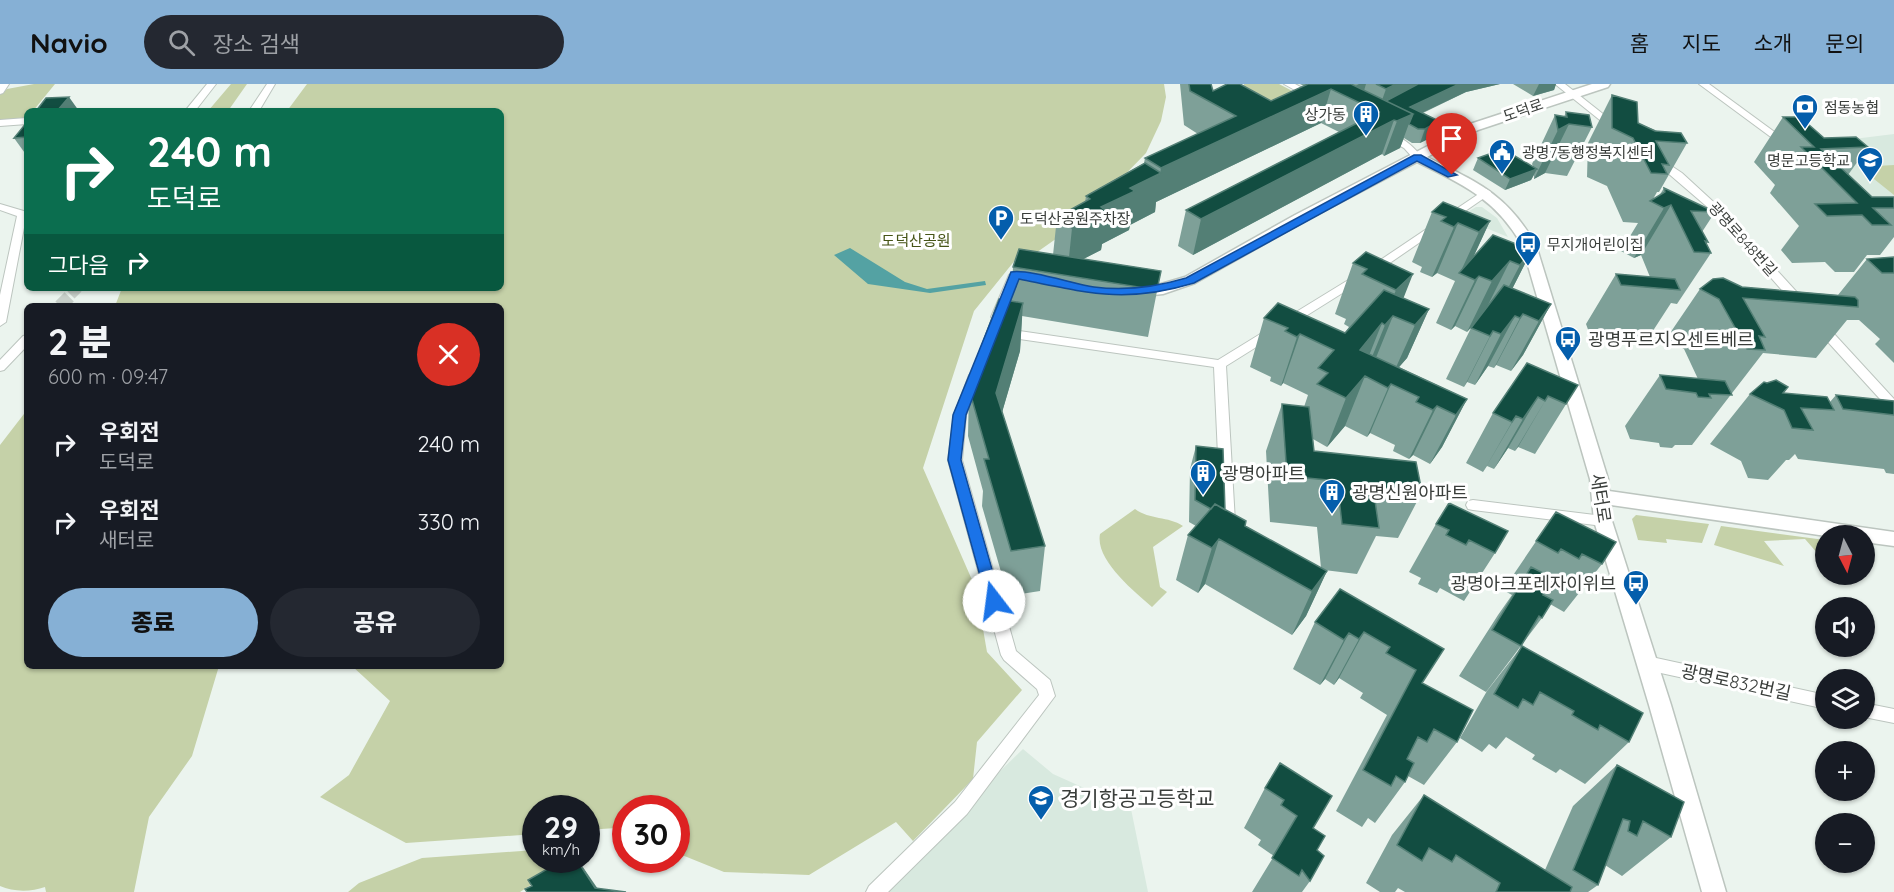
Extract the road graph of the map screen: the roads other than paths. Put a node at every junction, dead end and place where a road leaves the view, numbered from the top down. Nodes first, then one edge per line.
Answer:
1 (5, 84) edge
2 (212, 84) edge
3 (271, 84) edge
4 (1288, 84) edge
5 (1559, 84) edge
6 (1604, 84) edge
7 (1703, 84) edge
8 (0, 91) edge
9 (1571, 93) junction
10 (1318, 94) edge
11 (192, 108) edge
12 (256, 108) edge
13 (24, 121) edge
14 (0, 123) edge
15 (1378, 131) edge
16 (1622, 135) edge
17 (1796, 151) edge
18 (1650, 155) edge
19 (1417, 157) junction
20 (1486, 192) junction
21 (0, 207) edge
22 (24, 213) edge
23 (24, 217) edge
24 (1020, 276) edge
25 (1116, 292) edge
26 (0, 322) edge
27 (24, 342) edge
28 (980, 362) edge
29 (1220, 364) junction
30 (0, 367) edge
31 (1894, 407) edge
32 (1599, 496) junction
33 (1473, 505) dead end
34 (1603, 521) junction
35 (1228, 522) edge
36 (1894, 539) edge
37 (1647, 663) junction
38 (1815, 700) edge
39 (1875, 712) edge
40 (1894, 716) edge
41 (875, 892) edge
42 (1714, 892) edge

1 - 8 street
2 - 11 street
3 - 12 street
4 - 10 street
5 - 9 street
6 - 9 street, 도덕로
7 - 17 street
9 - 16 street
9 - 19 street, 도덕로
13 - 14 street
15 - 19 street
18 - 31 street, 광명로848번길
19 - 20 street, 새터로
19 - 25 street, 도덕로
20 - 29 street
20 - 32 street, 새터로
21 - 22 street
23 - 26 street
24 - 29 street
27 - 30 street
28 - 41 street
29 - 35 street
32 - 34 street, 새터로
32 - 36 street
33 - 34 street
34 - 37 street, 새터로
37 - 38 street, 광명로832번길
37 - 42 street, 새터로
39 - 40 street

